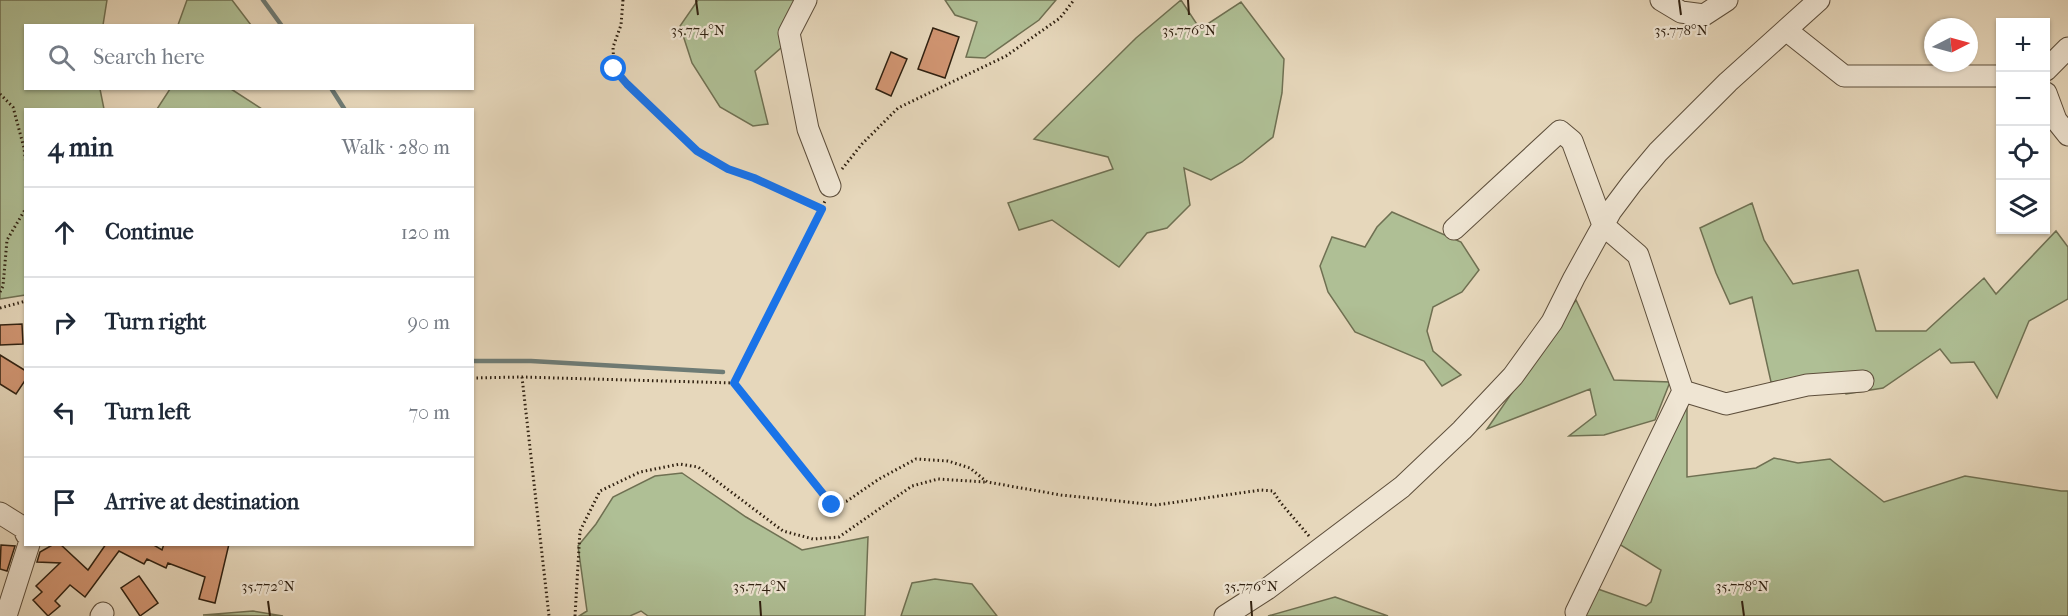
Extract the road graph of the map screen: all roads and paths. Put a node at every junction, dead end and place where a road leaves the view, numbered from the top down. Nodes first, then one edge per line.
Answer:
1 (623, 0) edge
2 (806, 0) edge
3 (1074, 0) edge
4 (1660, 0) edge
5 (1727, 0) edge
6 (1819, 0) edge
7 (1786, 30) junction
8 (2068, 48) edge
9 (2050, 66) edge
10 (1996, 76) edge
11 (0, 94) edge
12 (2050, 104) edge
13 (2068, 135) edge
14 (24, 148) edge
15 (830, 186) junction
16 (822, 209) junction
17 (24, 211) edge
18 (1603, 225) junction
19 (1454, 230) dead end
20 (0, 292) edge
21 (24, 302) edge
22 (0, 308) edge
23 (522, 377) junction
24 (474, 378) edge
25 (1863, 381) dead end
26 (734, 383) junction
27 (1683, 390) junction
28 (987, 482) junction
29 (0, 513) edge
30 (24, 528) edge
31 (28, 546) edge
32 (1320, 549) junction
33 (1576, 612) dead end
34 (6, 616) edge
35 (549, 616) edge
36 (575, 616) edge
37 (1225, 616) edge

1 - 16 path
2 - 15 street
3 - 15 path
4 - 5 street
6 - 7 street
7 - 10 street
7 - 18 street
8 - 9 street
11 - 14 path
12 - 13 street
15 - 16 path
16 - 26 path
17 - 20 path
18 - 19 street
18 - 27 street
18 - 32 street
21 - 22 path
23 - 24 path
23 - 26 path
23 - 35 path
25 - 27 street
26 - 28 path
27 - 33 street
28 - 32 path
28 - 36 path
29 - 30 street
31 - 34 street
32 - 37 street

